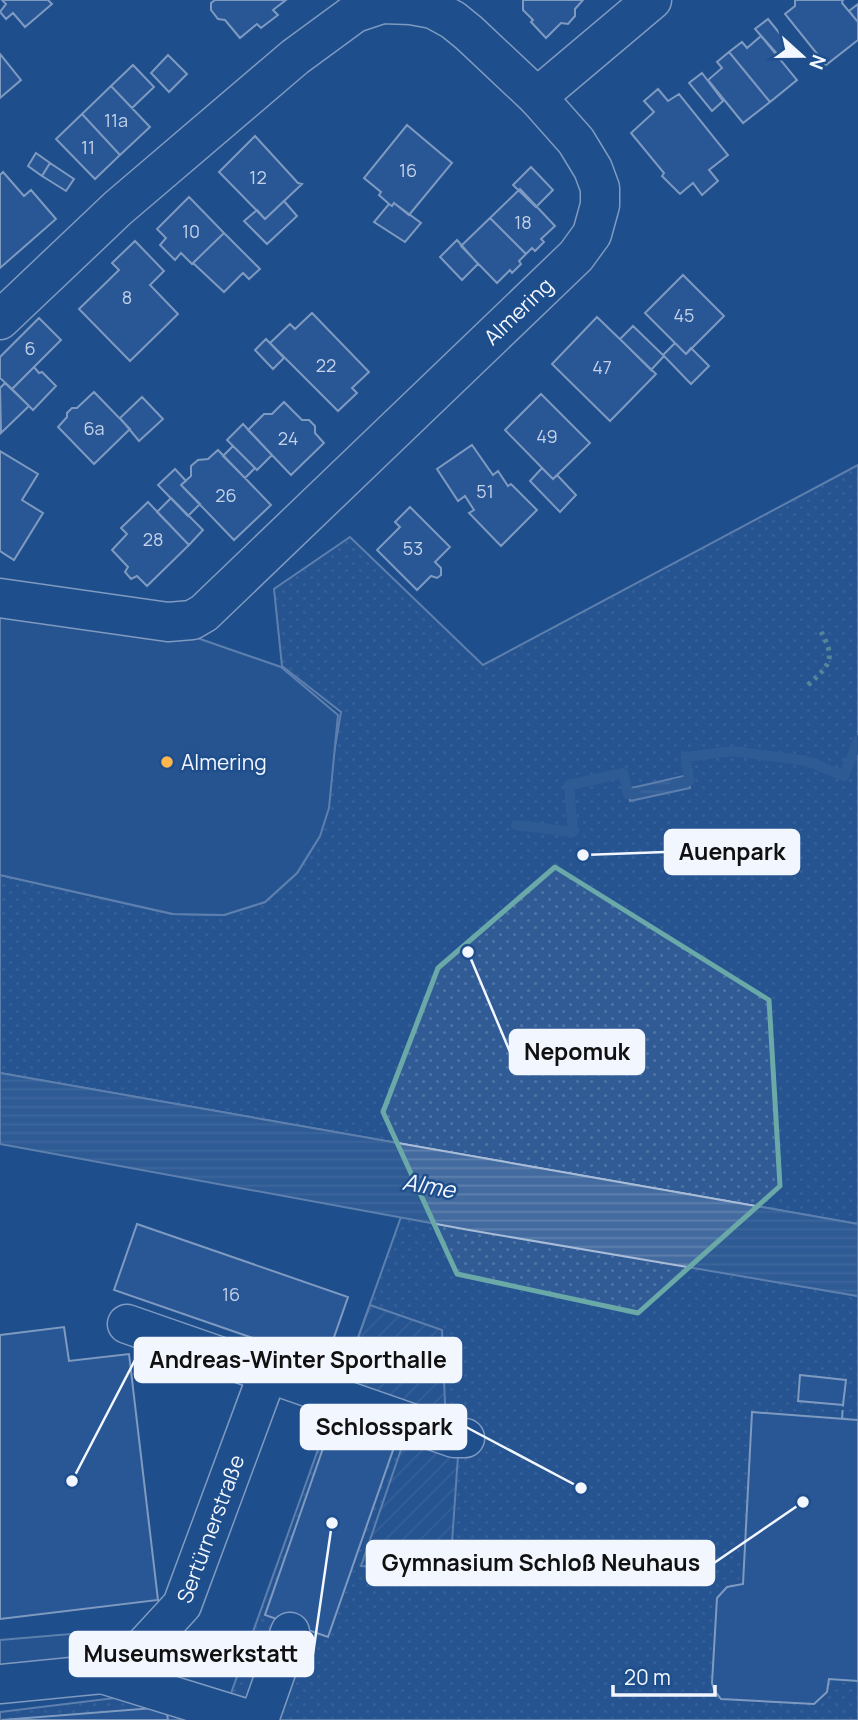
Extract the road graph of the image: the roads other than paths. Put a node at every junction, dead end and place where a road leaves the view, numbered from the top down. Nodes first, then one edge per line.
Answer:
1 (652, 0) edge
2 (537, 97) junction
3 (0, 320) edge
4 (0, 598) edge
5 (127, 1324) dead end
6 (268, 1373) junction
7 (465, 1438) dead end
8 (290, 1632) dead end
9 (102, 1674) junction
10 (0, 1684) edge
11 (251, 1720) edge
12 (259, 1720) edge

1 - 2 street
2 - 3 street, Almering
2 - 4 street, Almering
5 - 6 street
6 - 7 street
6 - 9 street, Sertürnerstraße
8 - 12 street
9 - 10 street, Sertürnerstraße
9 - 11 street

